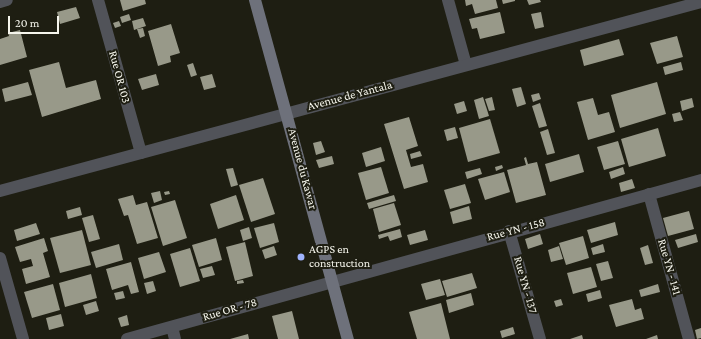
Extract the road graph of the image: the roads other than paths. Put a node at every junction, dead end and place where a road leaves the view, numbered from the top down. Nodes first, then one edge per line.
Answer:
1 (7, 0) edge
2 (98, 0) edge
3 (255, 0) edge
4 (448, 0) edge
5 (0, 2) edge
6 (701, 2) edge
7 (466, 65) junction
8 (287, 114) junction
9 (141, 153) junction
10 (701, 180) edge
11 (0, 191) edge
12 (649, 194) junction
13 (509, 231) junction
14 (0, 258) edge
15 (332, 281) junction
16 (172, 326) junction
17 (23, 339) edge
18 (127, 339) edge
19 (176, 339) edge
20 (348, 339) edge
21 (540, 339) edge
22 (689, 339) edge

1 - 5 street
2 - 9 street, Rue OR 103
3 - 8 street, Avenue du Kawar
4 - 7 street
6 - 7 street, Avenue de Yantala
7 - 8 street, Avenue de Yantala
8 - 9 street, Avenue de Yantala
8 - 15 street, Avenue du Kawar
9 - 11 street, Avenue de Yantala
10 - 12 street, Rue YN - 158
12 - 13 street, Rue YN - 158
12 - 22 street, Rue YN - 141
13 - 15 street, Rue YN - 158
13 - 21 street, Rue YN - 137
14 - 17 street
15 - 16 street, Rue OR - 78
15 - 20 street, Avenue du Kawar
16 - 18 street, Rue OR - 78
16 - 19 street

